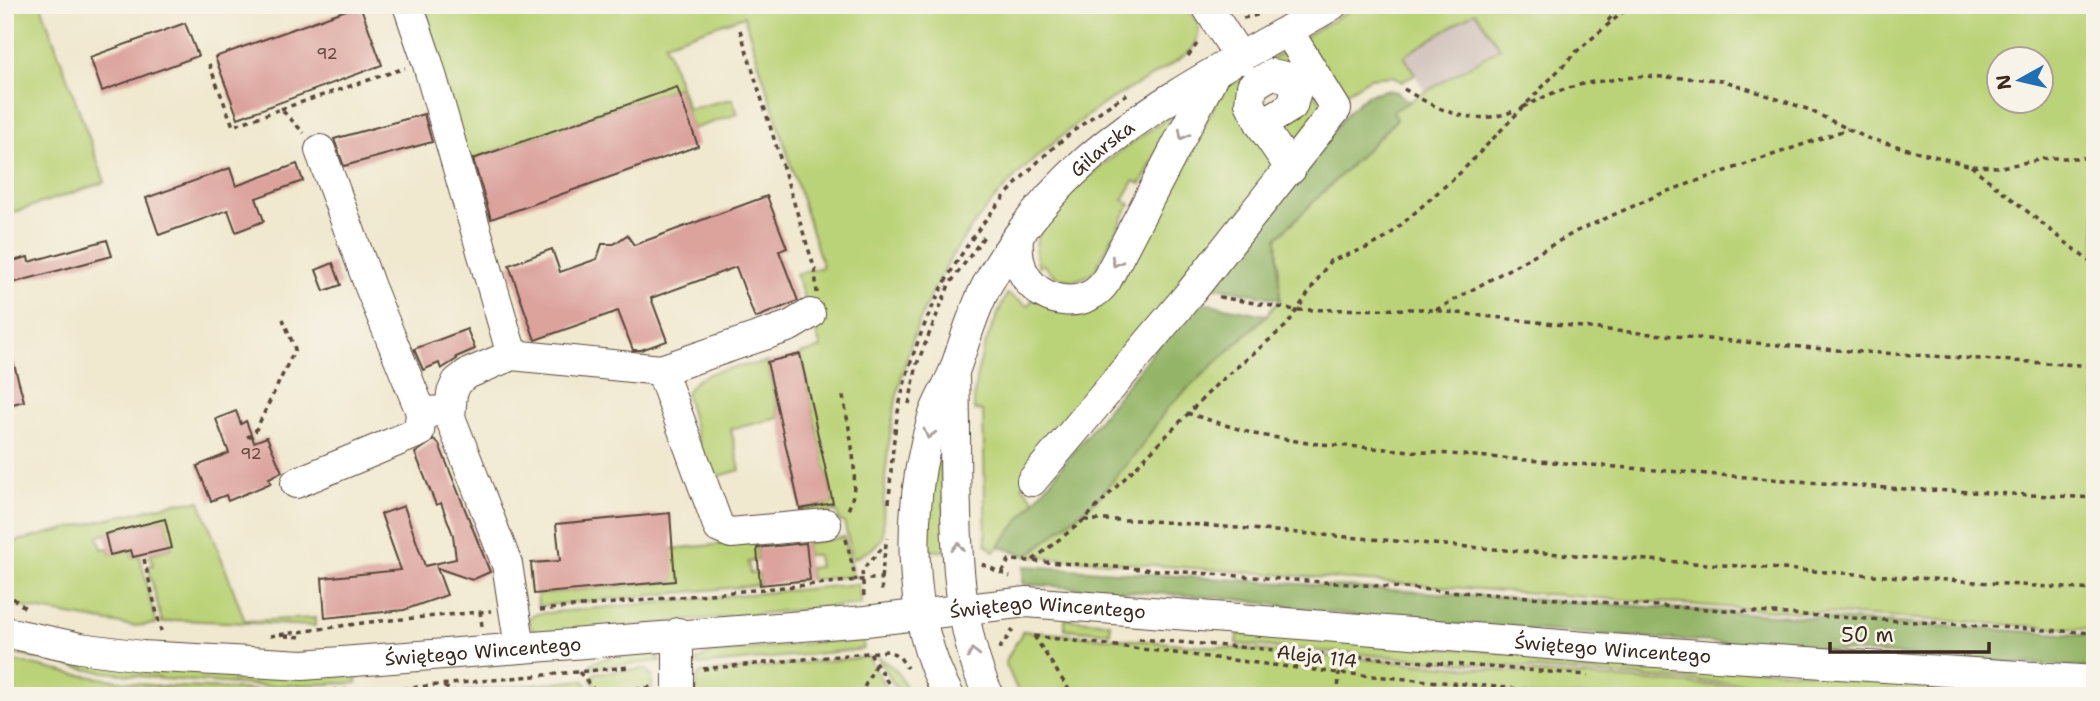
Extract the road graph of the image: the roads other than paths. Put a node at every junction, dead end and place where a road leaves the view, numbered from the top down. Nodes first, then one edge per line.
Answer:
1 (408, 5) edge
2 (1206, 5) edge
3 (1332, 5) edge
4 (1288, 31) junction
5 (1241, 59) junction
6 (1214, 74) junction
7 (1261, 125) dead end
8 (320, 150) dead end
9 (1291, 169) junction
10 (1018, 238) junction
11 (810, 314) road end
12 (512, 355) junction
13 (660, 370) junction
14 (954, 371) junction
15 (435, 411) junction
16 (1032, 481) dead end
17 (296, 483) dead end
18 (826, 524) road end
19 (965, 608) junction
20 (919, 614) junction
21 (10, 621) edge
22 (678, 633) junction
23 (520, 648) junction
24 (2095, 681) edge
25 (667, 692) edge
26 (949, 696) edge
27 (989, 696) edge

1 - 12 street
2 - 5 street
3 - 4 street, Gilarska
4 - 5 street, Gilarska
4 - 9 street
5 - 6 street, Gilarska
6 - 10 street, Gilarska
6 -> 10 street
7 - 9 street
8 - 15 street
9 - 16 street
10 - 14 street, Gilarska
11 - 13 street
12 - 13 street
12 - 15 street
13 - 18 street
19 -> 14 street, Gilarska
14 -> 20 street, Gilarska
15 - 17 street
15 - 23 street
19 - 20 street, Świętego Wincentego
19 - 24 street, Świętego Wincentego
27 -> 19 street, Gilarska
20 - 22 street, Świętego Wincentego
20 - 26 street, Gilarska
21 - 23 street, Świętego Wincentego
22 - 23 street, Świętego Wincentego
22 - 25 street

